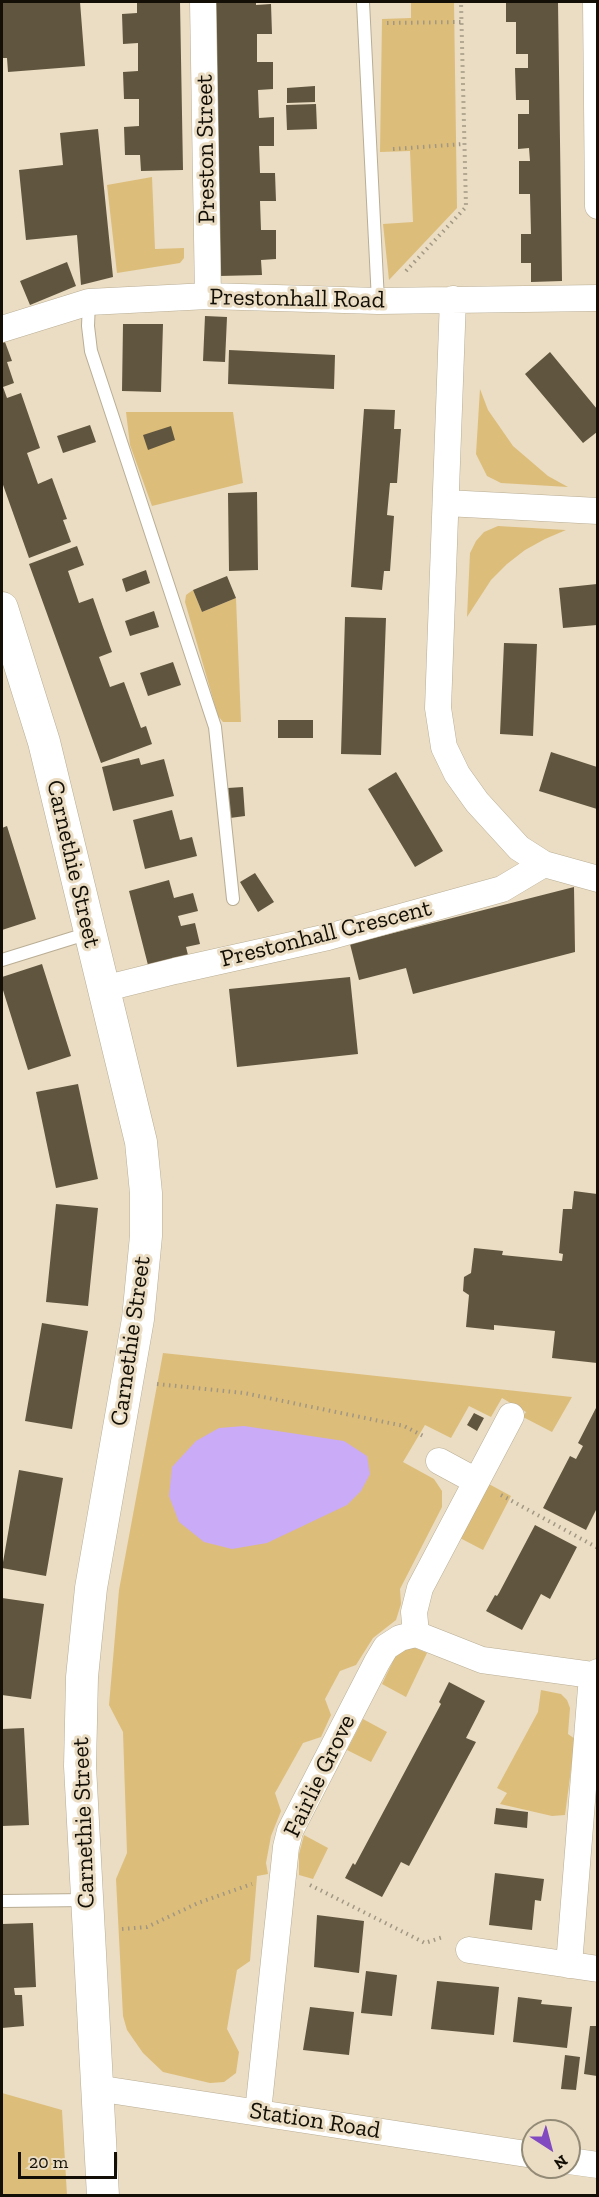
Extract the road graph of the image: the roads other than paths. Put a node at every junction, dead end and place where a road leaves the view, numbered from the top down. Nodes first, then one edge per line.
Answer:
1 (203, 2) edge
2 (363, 2) edge
3 (596, 2) edge
4 (597, 206) edge
5 (208, 296) junction
6 (597, 298) edge
7 (453, 299) junction
8 (378, 301) junction
9 (89, 302) junction
10 (2, 329) edge
11 (446, 502) junction
12 (597, 511) edge
13 (2, 608) edge
14 (543, 864) junction
15 (597, 879) edge
16 (234, 899) dead end
17 (90, 933) junction
18 (2, 960) edge
19 (103, 989) junction
20 (511, 1416) dead end
21 (445, 1465) road end
22 (476, 1481) junction
23 (416, 1634) junction
24 (595, 1673) edge
25 (86, 1900) junction
26 (2, 1901) edge
27 (469, 1950) dead end
28 (569, 1965) junction
29 (597, 1969) edge
30 (96, 2088) junction
31 (258, 2112) junction
32 (521, 2154) edge
33 (581, 2163) edge
34 (597, 2166) edge
35 (103, 2196) edge

1 - 5 street, Preston Street
2 - 8 lane
3 - 4 street
5 - 8 street, Prestonhall Road
5 - 9 street, Prestonhall Road
6 - 7 street, Prestonhall Road
7 - 8 street, Prestonhall Road
7 - 11 street
9 - 10 street, Prestonhall Road
9 - 16 lane
11 - 12 street
11 - 14 street
13 - 17 street, Carnethie Street
14 - 15 street
14 - 19 street, Prestonhall Crescent
17 - 18 lane
17 - 19 street, Carnethie Street
19 - 25 street, Carnethie Street
20 - 22 street
21 - 22 street
22 - 23 street
23 - 24 street
23 - 31 street, Fairlie Grove
24 - 28 street
25 - 26 lane
25 - 30 street, Carnethie Street
27 - 28 street
28 - 29 street
30 - 31 street, Station Road
30 - 35 street, Carnethie Street
31 - 32 street, Station Road
33 - 34 street

